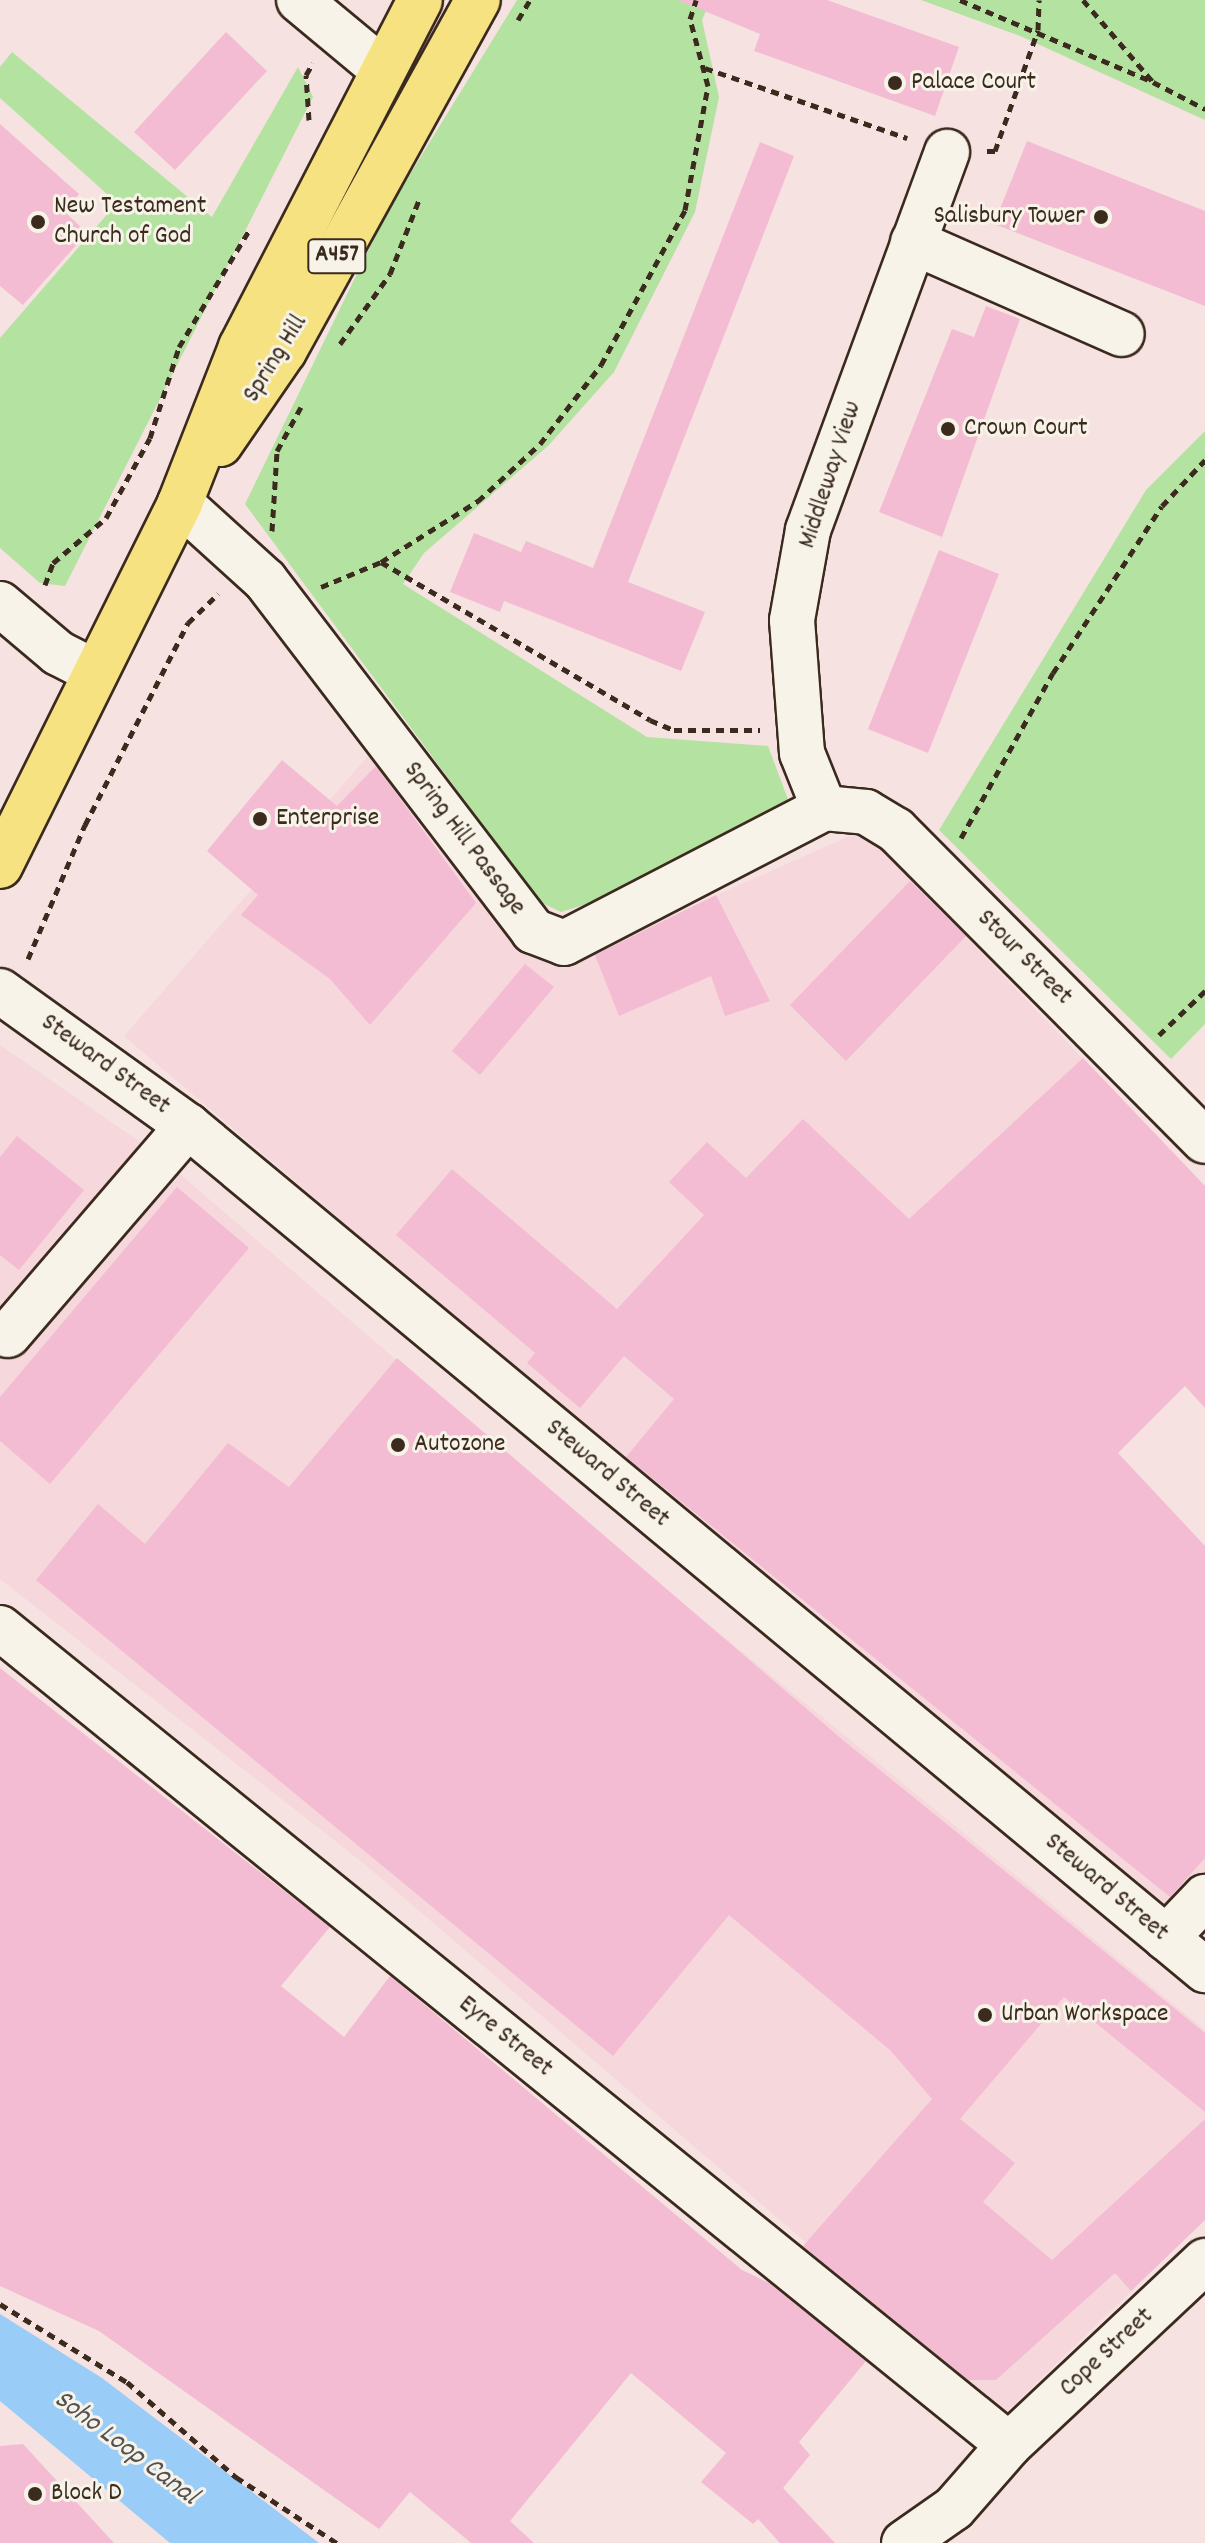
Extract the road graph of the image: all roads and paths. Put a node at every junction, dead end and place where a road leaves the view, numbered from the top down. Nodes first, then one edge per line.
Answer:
1 (299, 0) edge
2 (420, 0) edge
3 (478, 0) edge
4 (530, 0) edge
5 (696, 0) edge
6 (960, 0) edge
7 (1039, 0) edge
8 (1083, 0) edge
9 (514, 25) dead end
10 (333, 30) junction
11 (1038, 30) junction
12 (704, 67) junction
13 (382, 69) junction
14 (1153, 82) junction
15 (1205, 109) edge
16 (309, 132) dead end
17 (947, 152) junction
18 (425, 185) dead end
19 (252, 226) dead end
20 (913, 242) junction
21 (1122, 334) dead end
22 (338, 347) dead end
23 (305, 399) dead end
24 (1205, 460) edge
25 (180, 503) junction
26 (381, 562) junction
27 (252, 565) junction
28 (283, 603) junction
29 (14, 616) edge
30 (92, 670) junction
31 (799, 730) junction
32 (824, 808) junction
33 (0, 866) edge
34 (941, 874) junction
35 (1205, 991) edge
36 (7, 995) edge
37 (1197, 998) junction
38 (1205, 1002) edge
39 (1129, 1063) junction
40 (188, 1126) junction
41 (1205, 1141) edge
42 (8, 1335) dead end
43 (0, 1628) edge
44 (1205, 1897) edge
45 (1166, 1938) junction
46 (1205, 1970) edge
47 (1205, 2261) edge
48 (0, 2304) edge
49 (1009, 2445) junction
50 (337, 2543) edge
51 (904, 2543) edge

1 - 10 street
2 - 13 main road, Spring Hill / A457
3 - 25 main road, Spring Hill / A457
4 - 9 path
5 - 12 path
6 - 11 path
7 - 11 path
8 - 14 path
10 - 13 street
10 - 16 path
11 - 14 path
11 - 17 path
12 - 17 path
12 - 26 path
13 - 25 main road, Spring Hill / A457
14 - 15 path
17 - 20 street, Middleway View
18 - 22 path
19 - 29 path
20 - 21 street
20 - 31 street, Middleway View
23 - 27 path
24 - 34 path
25 - 27 street, Spring Hill Passage
25 - 30 main road, Spring Hill / A457
26 - 28 path
26 - 31 path
27 - 28 street, Spring Hill Passage
27 - 36 path
28 - 32 street, Spring Hill Passage
29 - 30 street
30 - 33 main road, Spring Hill / A457
31 - 32 street, Middleway View
32 - 34 street, Stour Street
34 - 39 street, Stour Street
35 - 37 path
36 - 40 street, Steward Street
37 - 38 path
37 - 39 path
39 - 41 street, Stour Street
40 - 42 street
40 - 45 street, Steward Street
43 - 49 street, Eyre Street
44 - 45 street
45 - 46 street, Steward Street
47 - 49 street, Cope Street
48 - 50 path
49 - 51 street, Cope Street

